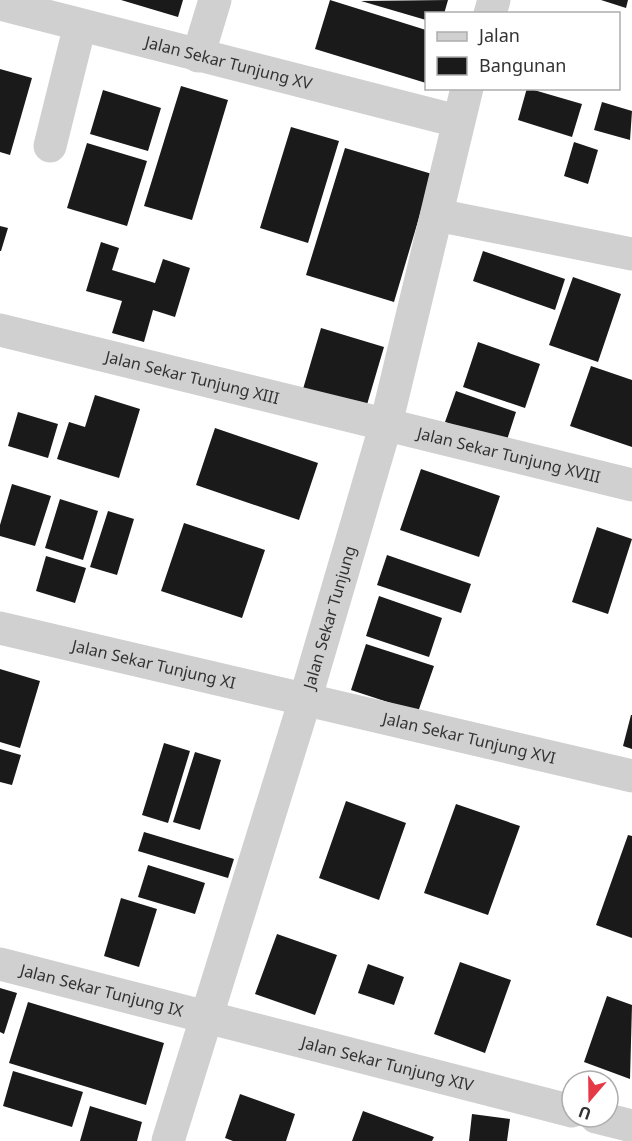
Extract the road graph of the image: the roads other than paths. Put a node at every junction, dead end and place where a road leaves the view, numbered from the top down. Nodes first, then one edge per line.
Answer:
1 (215, 0) edge
2 (0, 4) edge
3 (80, 25) junction
4 (198, 56) junction
5 (466, 90) edge
6 (457, 121) junction
7 (50, 146) dead end
8 (436, 215) junction
9 (632, 254) edge
10 (0, 330) edge
11 (386, 424) junction
12 (632, 484) edge
13 (0, 628) edge
14 (305, 700) junction
15 (632, 776) edge
16 (0, 964) edge
17 (204, 1018) junction
18 (560, 1108) edge
19 (168, 1141) edge

1 - 4 street
2 - 3 street, Jalan Sekar Tunjung XV
3 - 4 street, Jalan Sekar Tunjung XV
3 - 7 street
4 - 6 street, Jalan Sekar Tunjung XV
5 - 6 street, Jalan Sekar Tunjung
6 - 8 street, Jalan Sekar Tunjung
8 - 9 street
8 - 11 street, Jalan Sekar Tunjung
10 - 11 street, Jalan Sekar Tunjung XIII
11 - 12 street, Jalan Sekar Tunjung XVIII
11 - 14 street, Jalan Sekar Tunjung
13 - 14 street, Jalan Sekar Tunjung XI
14 - 15 street, Jalan Sekar Tunjung XVI
14 - 17 street, Jalan Sekar Tunjung
16 - 17 street, Jalan Sekar Tunjung IX
17 - 18 street, Jalan Sekar Tunjung XIV
17 - 19 street, Jalan Sekar Tunjung

